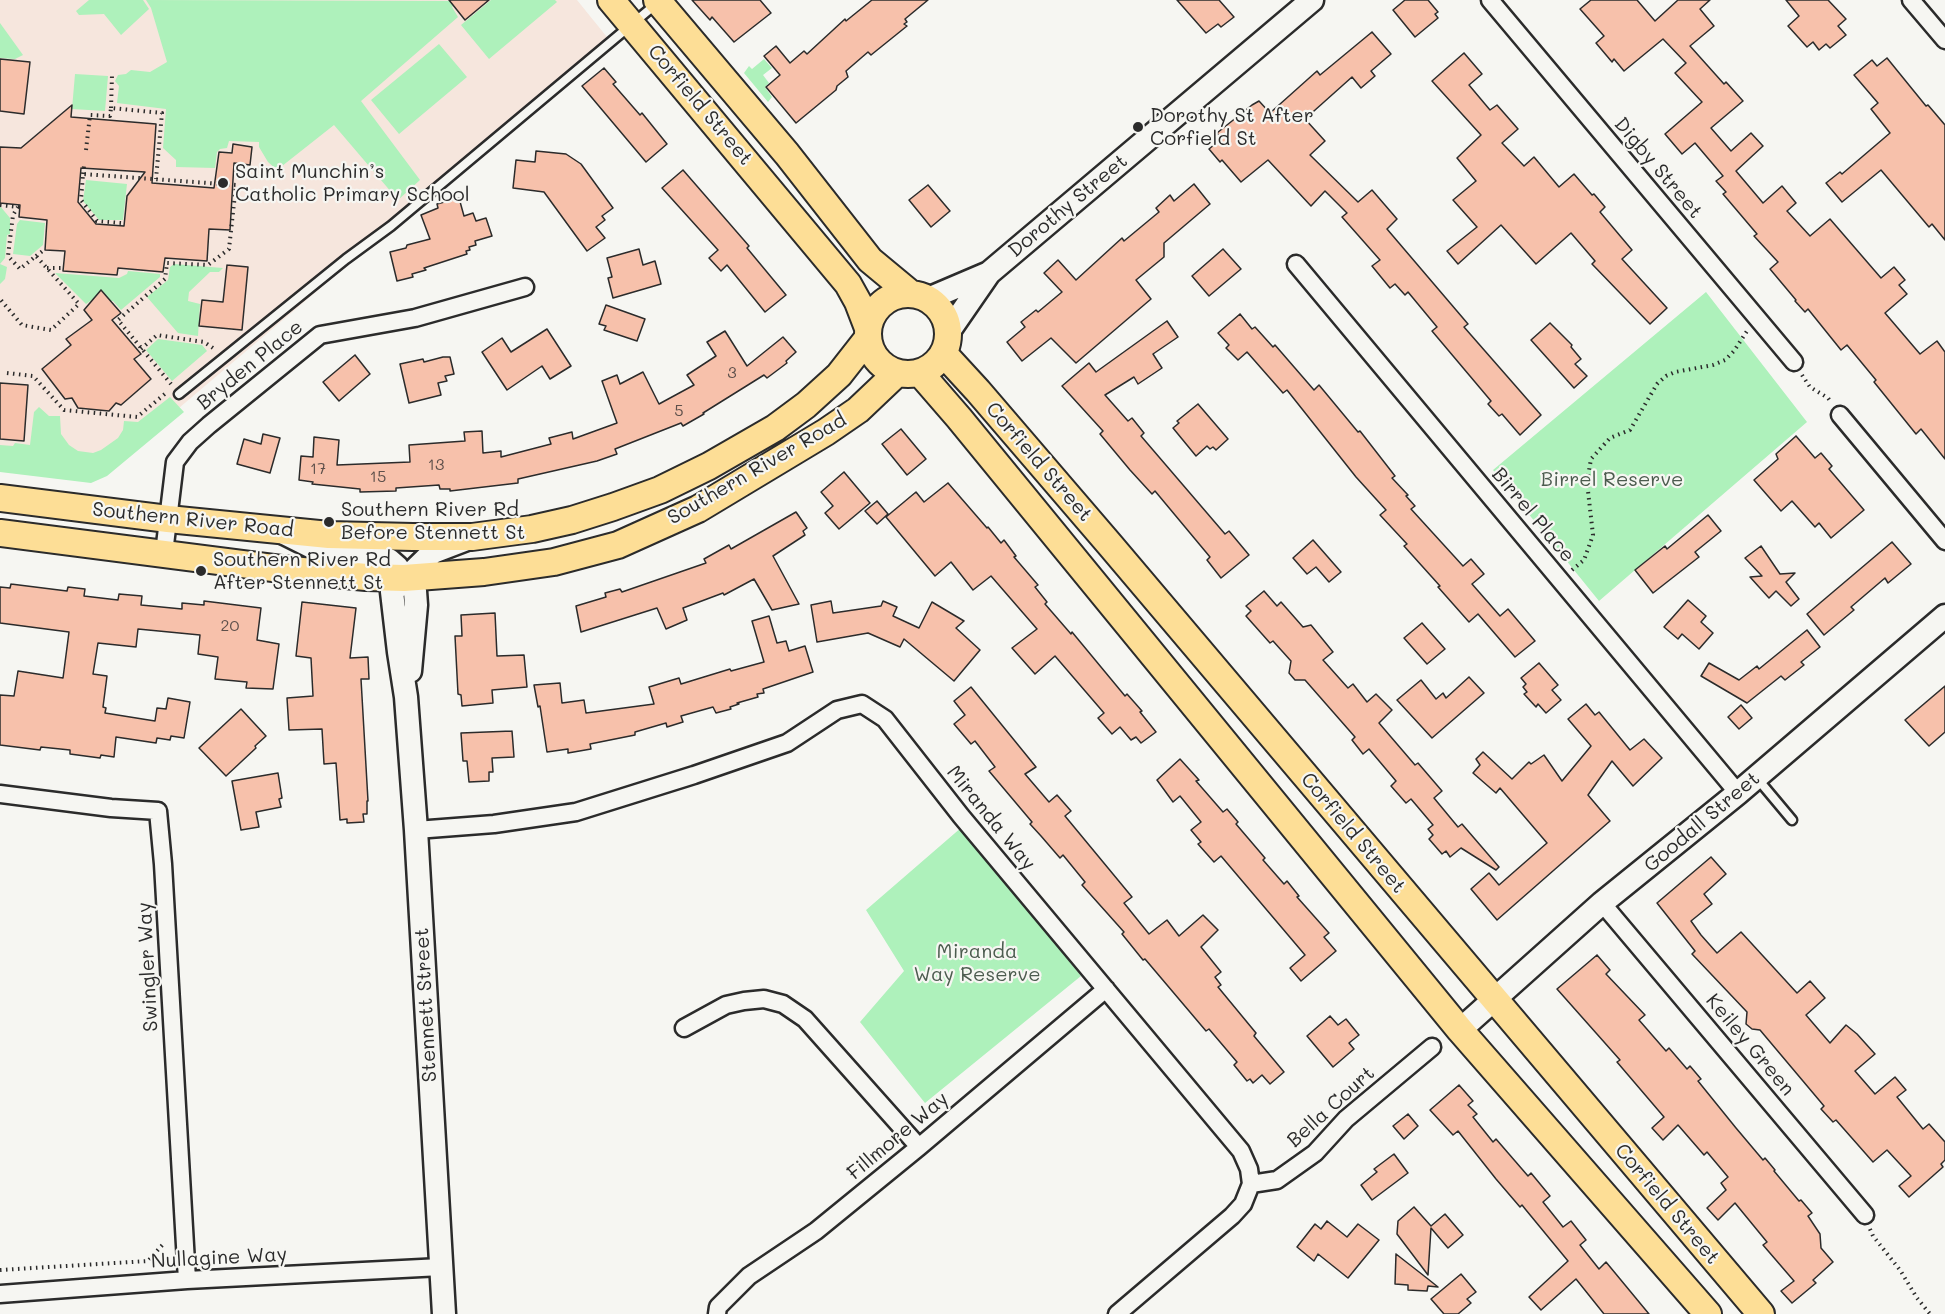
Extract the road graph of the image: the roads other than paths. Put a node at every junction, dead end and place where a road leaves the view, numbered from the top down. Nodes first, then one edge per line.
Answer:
1 (611, 0) edge
2 (1312, 0) edge
3 (1490, 0) edge
4 (1911, 0) edge
5 (658, 1) edge
6 (632, 24) junction
7 (1945, 40) edge
8 (1296, 264) dead end
9 (988, 273) junction
10 (525, 287) dead end
11 (919, 296) junction
12 (868, 333) junction
13 (946, 342) junction
14 (1794, 362) road end
15 (908, 373) junction
16 (179, 394) road end
17 (1840, 415) road end
18 (0, 498) edge
19 (168, 519) junction
20 (278, 530) junction
21 (0, 533) edge
22 (472, 537) junction
23 (1945, 541) edge
24 (164, 553) junction
25 (405, 578) junction
26 (1945, 616) edge
27 (1756, 777) junction
28 (1738, 793) junction
29 (0, 794) edge
30 (1792, 820) dead end
31 (416, 830) junction
32 (1602, 903) junction
33 (1106, 989) junction
34 (1493, 999) junction
35 (684, 1028) dead end
36 (1460, 1030) junction
37 (1432, 1047) dead end
38 (919, 1147) junction
39 (1251, 1184) junction
40 (1865, 1215) road end
41 (441, 1267) junction
42 (188, 1280) junction
43 (0, 1294) edge
44 (444, 1314) edge
45 (717, 1314) edge
46 (1117, 1314) edge
47 (1708, 1314) edge
48 (1761, 1314) edge

1 - 6 main road, Corfield Street
2 - 9 street, Dorothy Street
3 - 14 street, Digby Street
4 - 7 street
5 - 6 lane
5 - 11 main road, Corfield Street
6 - 12 main road, Corfield Street
6 - 16 lane
8 - 28 street, Birrel Place
9 - 11 street, Dorothy Street
9 - 13 street, Dorothy Street
10 - 19 street, Bryden Place
11 - 12 main road
11 - 13 main road
12 - 15 main road
12 - 22 main road, Southern River Road
13 - 15 main road
13 - 34 main road, Corfield Street
15 - 25 main road, Southern River Road
15 - 36 main road, Corfield Street
17 - 23 street
18 - 19 main road, Southern River Road
19 - 20 main road, Southern River Road
19 - 24 street, Bryden Place
20 - 22 main road, Southern River Road
20 - 25 street, Stennett Street
21 - 24 main road, Southern River Road
22 - 25 street
24 - 25 main road, Southern River Road
25 - 31 street, Stennett Street
26 - 27 street, Goodall Street
27 - 28 street, Goodall Street
27 - 30 lane
28 - 32 street, Goodall Street
29 - 42 street, Swingler Way
31 - 33 street, Miranda Way
31 - 41 street, Stennett Street
32 - 34 street, Goodall Street
32 - 40 street, Keiley Green
33 - 38 street, Fillmore Way
33 - 39 street, Miranda Way
34 - 36 street, Goodall Street
34 - 48 main road, Corfield Street
35 - 38 street
36 - 47 main road, Corfield Street
37 - 39 street, Bella Court
38 - 45 street, Fillmore Way
39 - 46 street
41 - 42 street, Nullagine Way
41 - 44 street, Stennett Street
42 - 43 street, Nullagine Way

